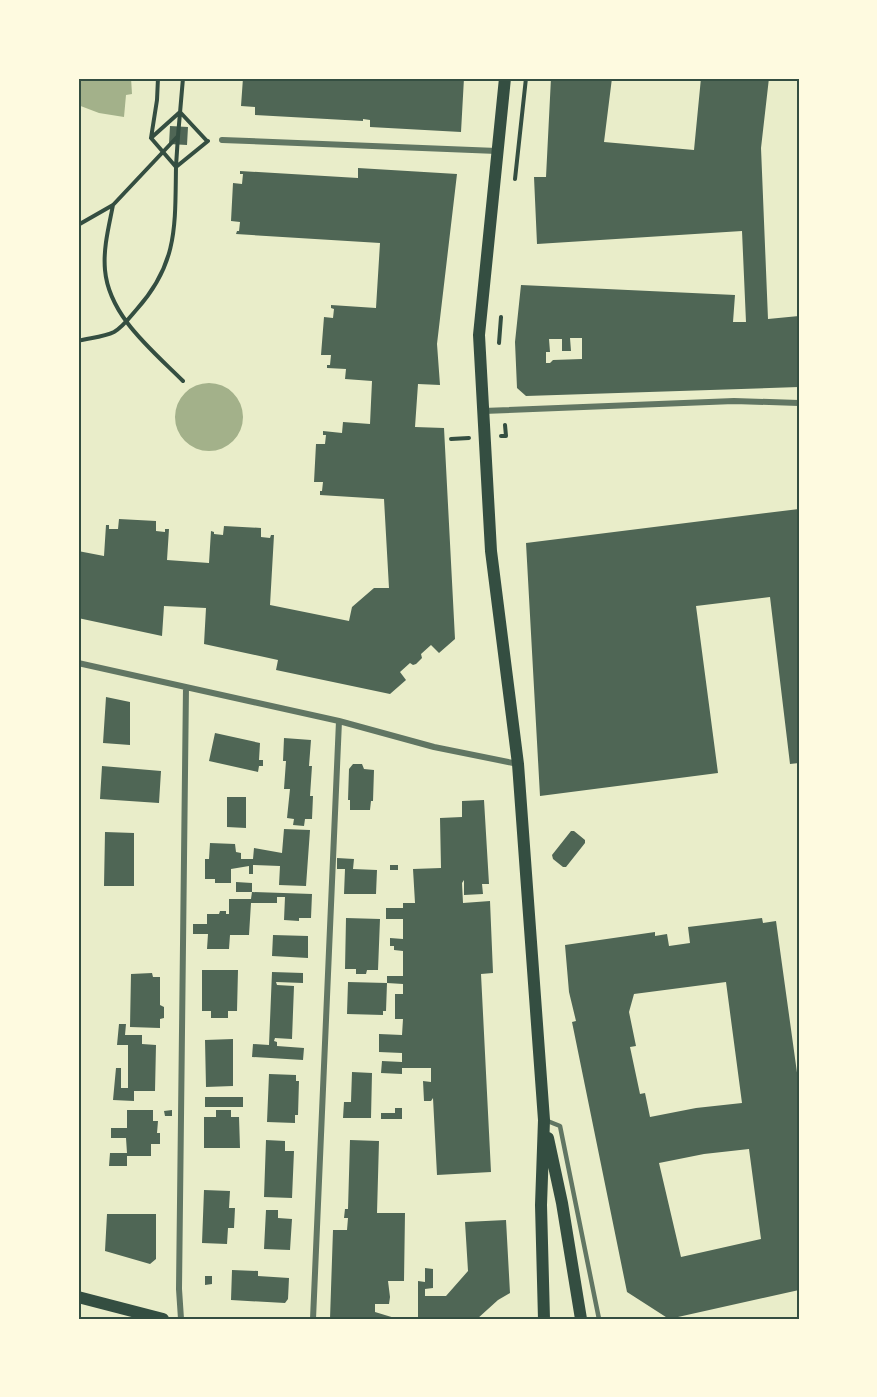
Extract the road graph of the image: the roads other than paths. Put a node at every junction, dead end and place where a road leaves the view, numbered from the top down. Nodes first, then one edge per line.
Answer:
1 (505, 78) edge
2 (222, 140) road end
3 (497, 151) junction
4 (799, 402) edge
5 (483, 411) junction
6 (78, 663) edge
7 (186, 687) junction
8 (339, 721) junction
9 (518, 764) junction
10 (544, 1120) junction
11 (78, 1297) edge
12 (163, 1319) edge
13 (181, 1319) edge
14 (314, 1319) edge
15 (544, 1319) edge
16 (581, 1319) edge
17 (599, 1319) edge

1 - 3 main road
2 - 3 street
3 - 5 main road
4 - 5 street
5 - 9 main road
6 - 7 street
7 - 8 street
7 - 13 street
8 - 9 street
8 - 14 street
9 - 10 main road
10 - 15 main road
10 - 16 main road
10 - 17 lane
11 - 12 main road

